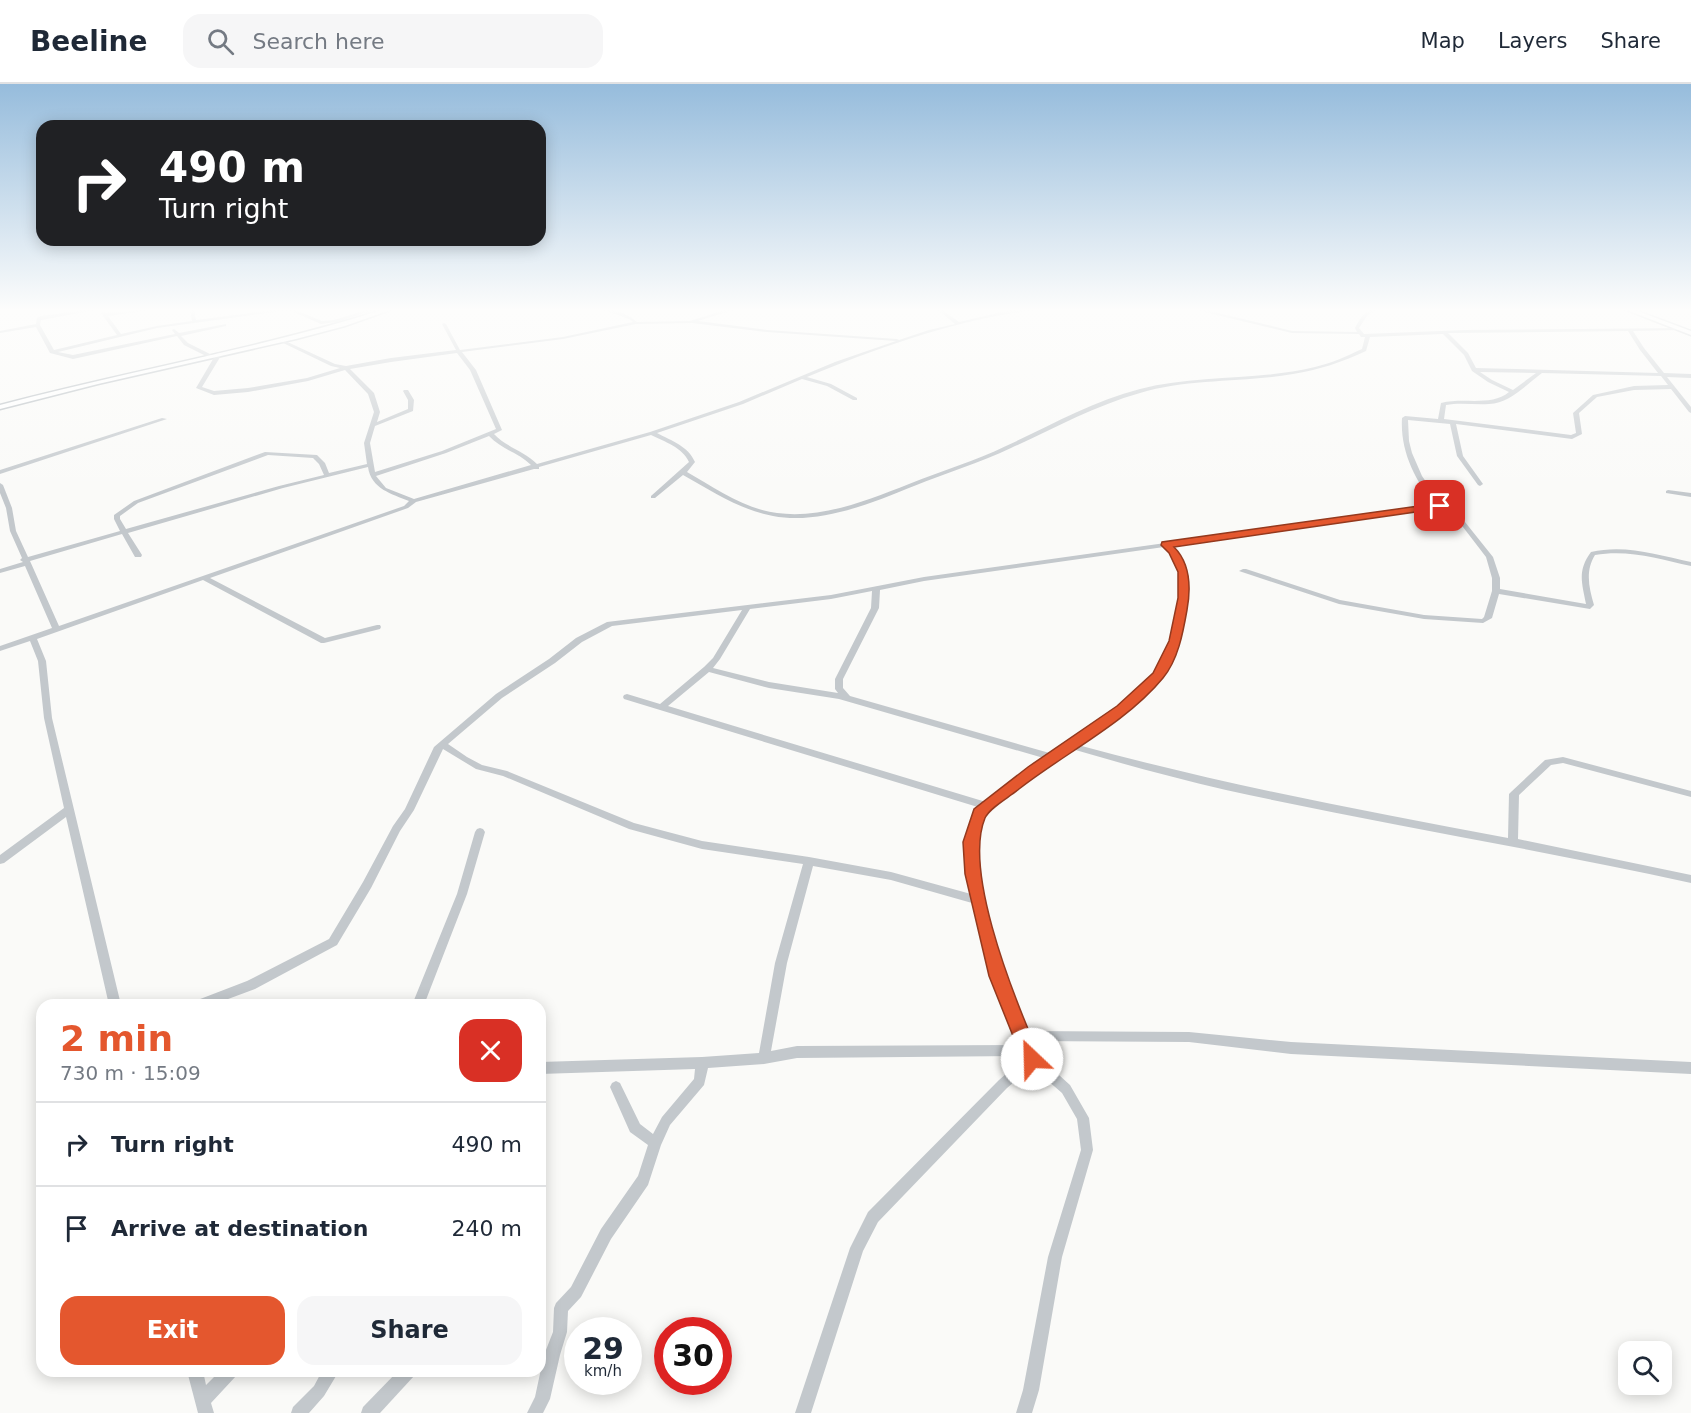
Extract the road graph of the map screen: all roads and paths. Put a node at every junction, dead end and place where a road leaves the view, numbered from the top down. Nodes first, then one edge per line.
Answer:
1 (148, 371) edge
2 (209, 371) edge
3 (334, 371) edge
4 (349, 371) edge
5 (473, 371) edge
6 (820, 371) edge
7 (1292, 371) edge
8 (1475, 371) edge
9 (1508, 371) edge
10 (1660, 371) edge
11 (1540, 372) junction
12 (1662, 374) junction
13 (1691, 376) edge
14 (801, 378) junction
15 (1671, 387) junction
16 (406, 391) dead end
17 (1513, 392) junction
18 (855, 399) dead end
19 (0, 407) edge
20 (1691, 411) edge
21 (164, 419) dead end
22 (1441, 420) junction
23 (1453, 422) junction
24 (374, 425) junction
25 (652, 433) junction
26 (490, 434) junction
27 (370, 465) junction
28 (537, 468) junction
29 (0, 472) edge
30 (682, 472) junction
31 (327, 475) junction
32 (372, 475) junction
33 (1480, 484) dead end
34 (0, 485) edge
35 (1668, 492) dead end
36 (1691, 495) edge
37 (653, 497) dead end
38 (414, 501) junction
39 (1440, 506) junction
40 (123, 531) junction
41 (1166, 545) junction
42 (138, 555) dead end
43 (25, 562) junction
44 (1691, 564) edge
45 (0, 571) edge
46 (1243, 571) dead end
47 (206, 579) junction
48 (876, 588) junction
49 (1496, 591) junction
50 (747, 608) junction
51 (377, 627) dead end
52 (56, 629) junction
53 (32, 637) junction
54 (0, 649) edge
55 (707, 669) junction
56 (627, 697) dead end
57 (848, 699) junction
58 (662, 707) junction
59 (442, 745) junction
60 (1071, 746) junction
61 (1052, 757) junction
62 (1691, 794) edge
63 (987, 806) junction
64 (70, 809) junction
65 (480, 832) dead end
66 (1513, 843) junction
67 (0, 860) edge
68 (809, 861) junction
69 (1691, 879) edge
70 (978, 900) junction
71 (114, 999) edge
72 (215, 999) edge
73 (420, 999) edge
74 (1022, 1036) junction
75 (1027, 1055) junction
76 (764, 1058) junction
77 (702, 1063) junction
78 (546, 1068) edge
79 (1691, 1068) edge
80 (616, 1087) dead end
81 (655, 1143) junction
82 (196, 1377) edge
83 (226, 1377) edge
84 (327, 1377) edge
85 (403, 1377) edge
86 (204, 1407) edge
87 (299, 1413) edge
88 (369, 1413) edge
89 (535, 1413) edge
90 (803, 1413) edge
91 (1024, 1413) edge

1 - 19 main road
2 - 3 street
4 - 24 street
5 - 26 street
6 - 14 street
7 - 30 street
8 - 17 street
9 - 11 street
10 - 12 street
11 - 12 street
11 - 17 street
12 - 13 street
12 - 15 street
14 - 18 street
14 - 25 street
15 - 20 street
15 - 23 street
16 - 24 street
17 - 22 street
21 - 29 street
22 - 23 street
22 - 39 street
23 - 33 street
24 - 27 street
25 - 28 street
25 - 30 street
26 - 28 street
26 - 32 street
27 - 31 street
27 - 32 street
28 - 38 street
30 - 37 street
31 - 40 street
31 - 40 street
32 - 38 street
34 - 43 street
35 - 36 street
38 - 47 street
39 - 41 street
39 - 49 street
40 - 42 street
40 - 43 street
41 - 48 street
41 - 60 street
43 - 45 street
43 - 52 street
44 - 49 street
46 - 49 street
47 - 51 street
47 - 52 street
48 - 50 street
48 - 57 street
50 - 55 street
50 - 59 street
52 - 53 street
53 - 54 street
53 - 64 street
55 - 57 street
55 - 58 street
56 - 58 street
57 - 61 street
58 - 63 street
59 - 68 street
59 - 72 street
60 - 61 street
60 - 66 street
61 - 63 street
62 - 66 street
63 - 70 street
64 - 67 street
64 - 71 street
65 - 73 street
66 - 69 street
68 - 70 street
68 - 76 street
70 - 74 street
74 - 75 street
74 - 79 street
75 - 76 street
75 - 90 street
75 - 91 street
76 - 77 street
77 - 78 street
77 - 81 street
80 - 81 street
81 - 89 street
82 - 86 street
83 - 86 street
84 - 87 street
85 - 88 street

